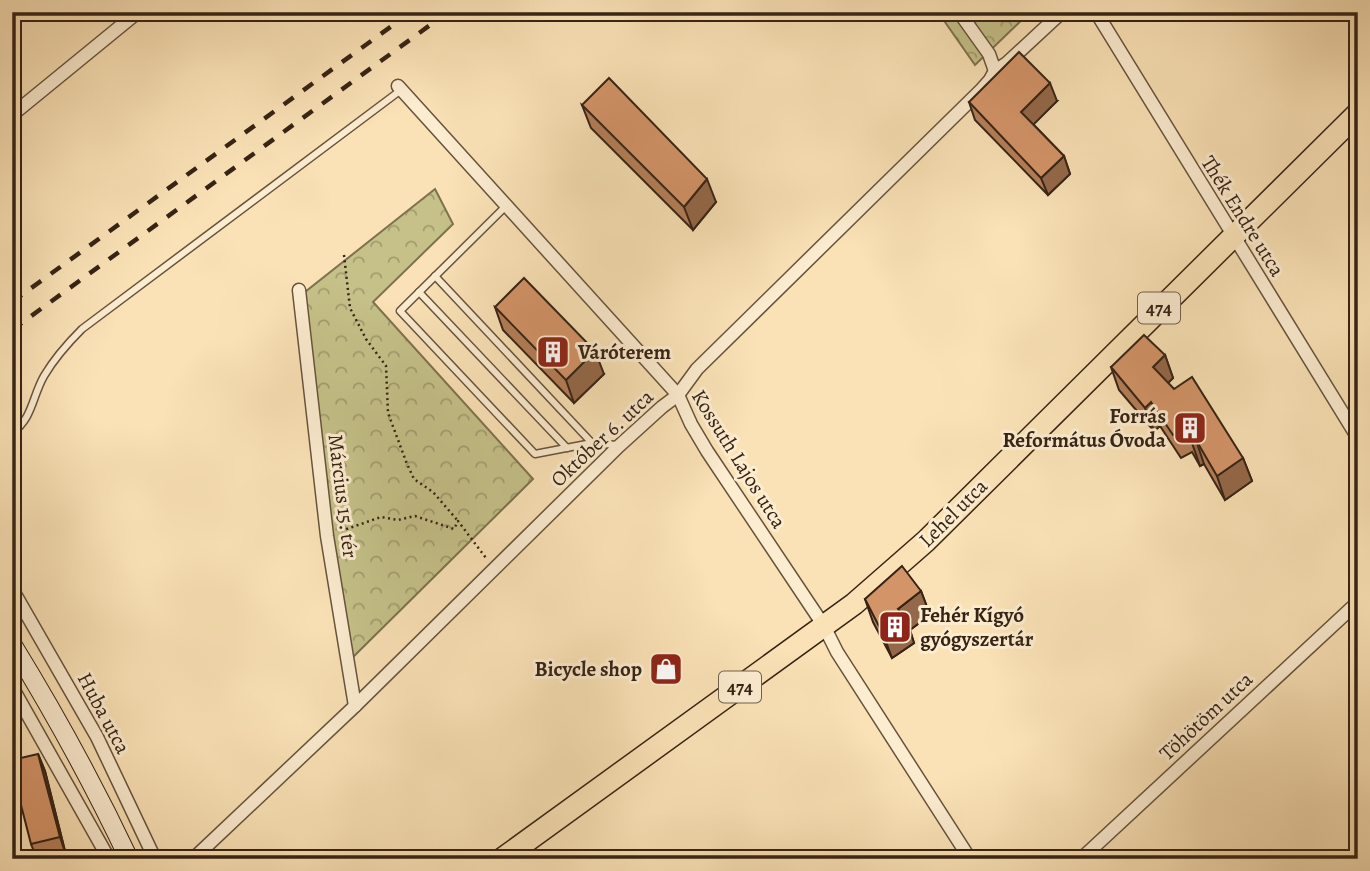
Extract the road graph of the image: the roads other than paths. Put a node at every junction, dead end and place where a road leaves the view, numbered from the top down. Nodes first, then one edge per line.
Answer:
1 (138, 12) edge
2 (959, 12) edge
3 (1062, 12) edge
4 (1096, 12) edge
5 (995, 71) junction
6 (399, 88) joint
7 (1358, 113) edge
8 (12, 116) edge
9 (506, 206) junction
10 (1232, 235) junction
11 (435, 276) junction
12 (299, 290) dead end
13 (419, 292) junction
14 (678, 395) junction
15 (12, 433) edge
16 (1358, 439) edge
17 (592, 443) junction
18 (619, 446) junction
19 (567, 448) junction
20 (12, 589) edge
21 (1358, 602) edge
22 (824, 626) junction
23 (12, 644) edge
24 (12, 687) edge
25 (355, 706) junction
26 (109, 859) edge
27 (129, 859) edge
28 (155, 859) edge
29 (193, 859) edge
30 (502, 859) edge
31 (970, 859) edge
32 (1081, 859) edge

1 - 8 street
2 - 5 street
3 - 5 street, Október 6. utca
4 - 10 street, Thék Endre utca
5 - 14 street, Október 6. utca
6 - 9 street, Kossuth Lajos utca
6 - 15 lane
7 - 10 main road, Lehel utca / 474
9 - 11 lane
9 - 14 street, Kossuth Lajos utca
10 - 16 street, Thék Endre utca
10 - 22 main road, Lehel utca / 474
11 - 13 lane
11 - 17 lane
12 - 25 street, Március 15. tér
13 - 19 lane
13 - 19 lane
14 - 18 street, Október 6. utca
14 - 22 street, Kossuth Lajos utca
17 - 18 lane
17 - 19 lane
18 - 25 street, Október 6. utca
20 - 28 street, Huba utca
21 - 32 street, Töhötöm utca
22 - 30 main road, Lehel utca / 474
22 - 31 street, Kossuth Lajos utca
23 - 27 main road
24 - 26 street
25 - 29 street, Október 6. utca

